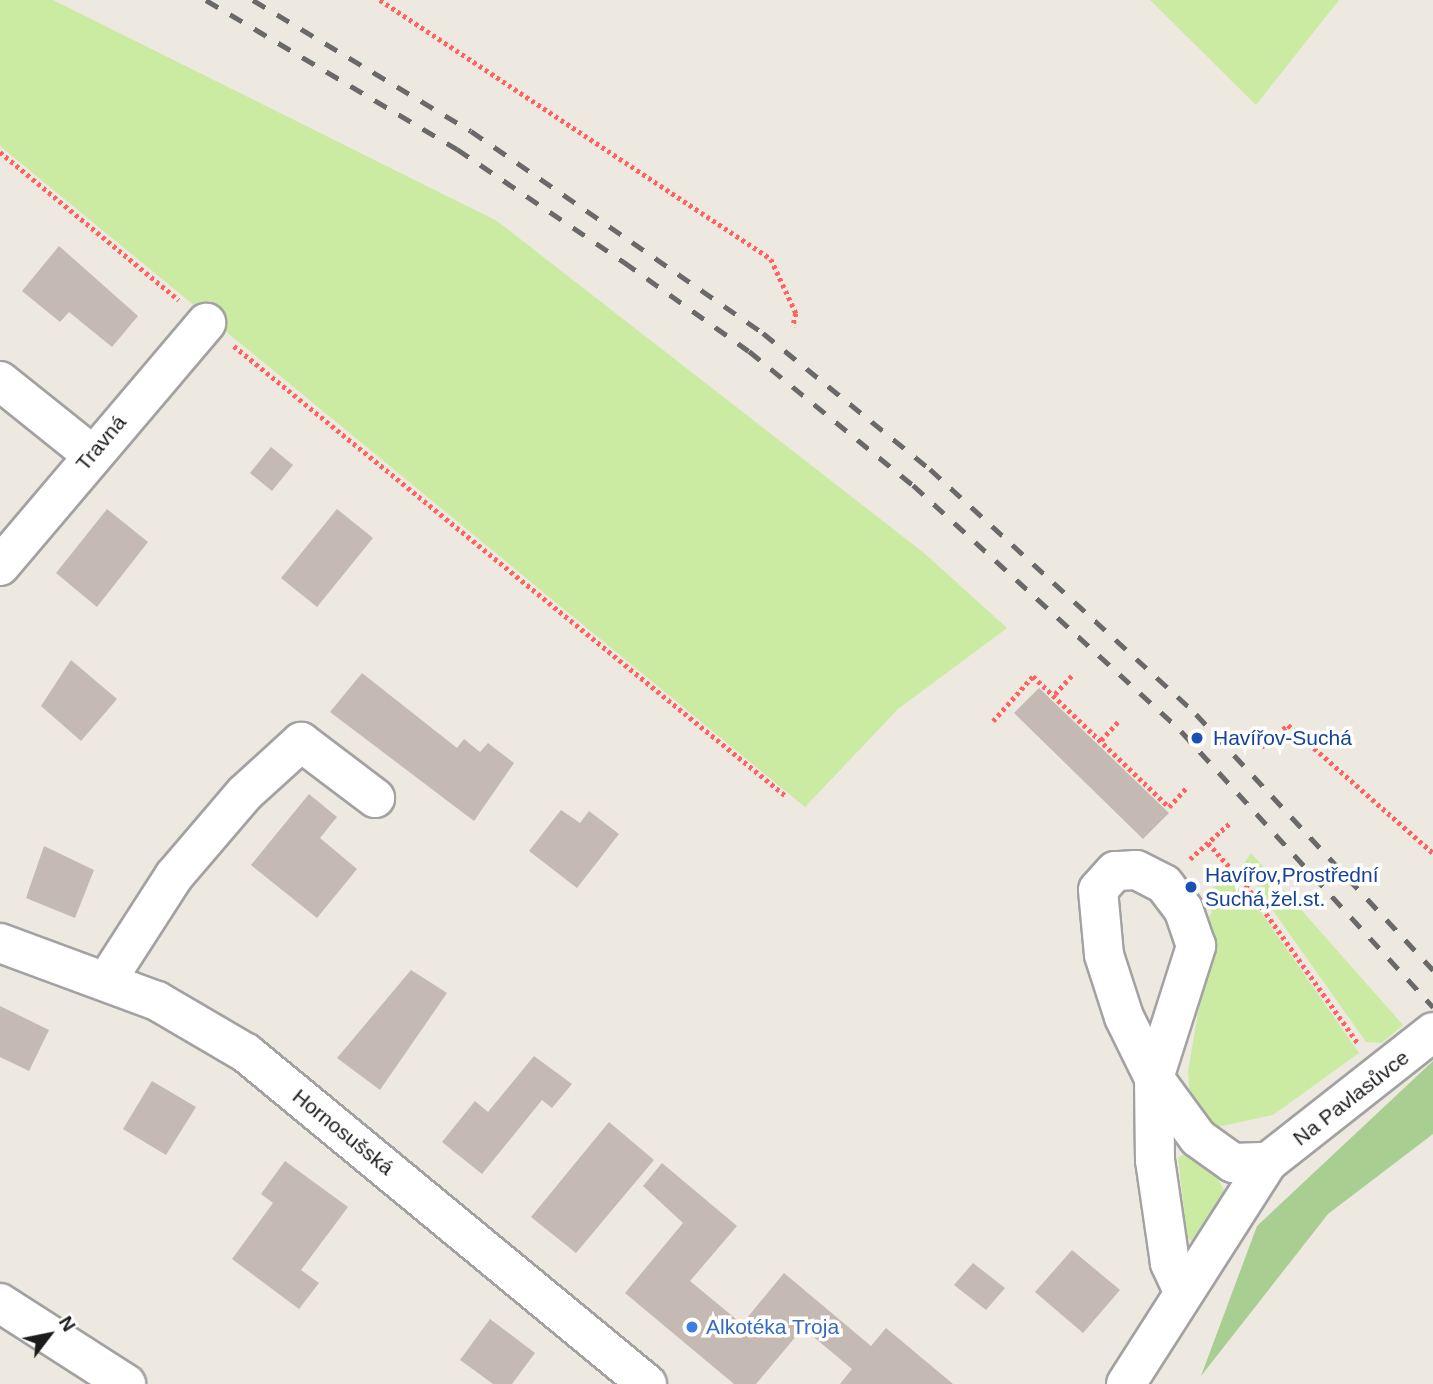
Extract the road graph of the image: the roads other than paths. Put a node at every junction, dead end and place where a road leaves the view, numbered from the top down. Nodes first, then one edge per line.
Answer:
1 (206, 323) road end
2 (0, 381) edge
3 (91, 454) junction
4 (0, 566) edge
5 (375, 798) dead end
6 (0, 943) edge
7 (107, 980) junction
8 (1433, 1032) edge
9 (1154, 1078) junction
10 (1268, 1162) junction
11 (1182, 1289) junction
12 (0, 1303) edge
13 (126, 1384) edge
14 (647, 1384) edge
15 (1126, 1384) edge

1 - 3 street, Travná
2 - 3 street
3 - 4 street, Travná
5 - 7 street
6 - 7 street, Hornosušská
7 - 14 street, Hornosušská
8 - 10 street, Na Pavlasůvce
9 - 9 street
9 - 10 street
9 - 11 street
10 - 11 street, Na Pavlasůvce
11 - 15 street
12 - 13 street

